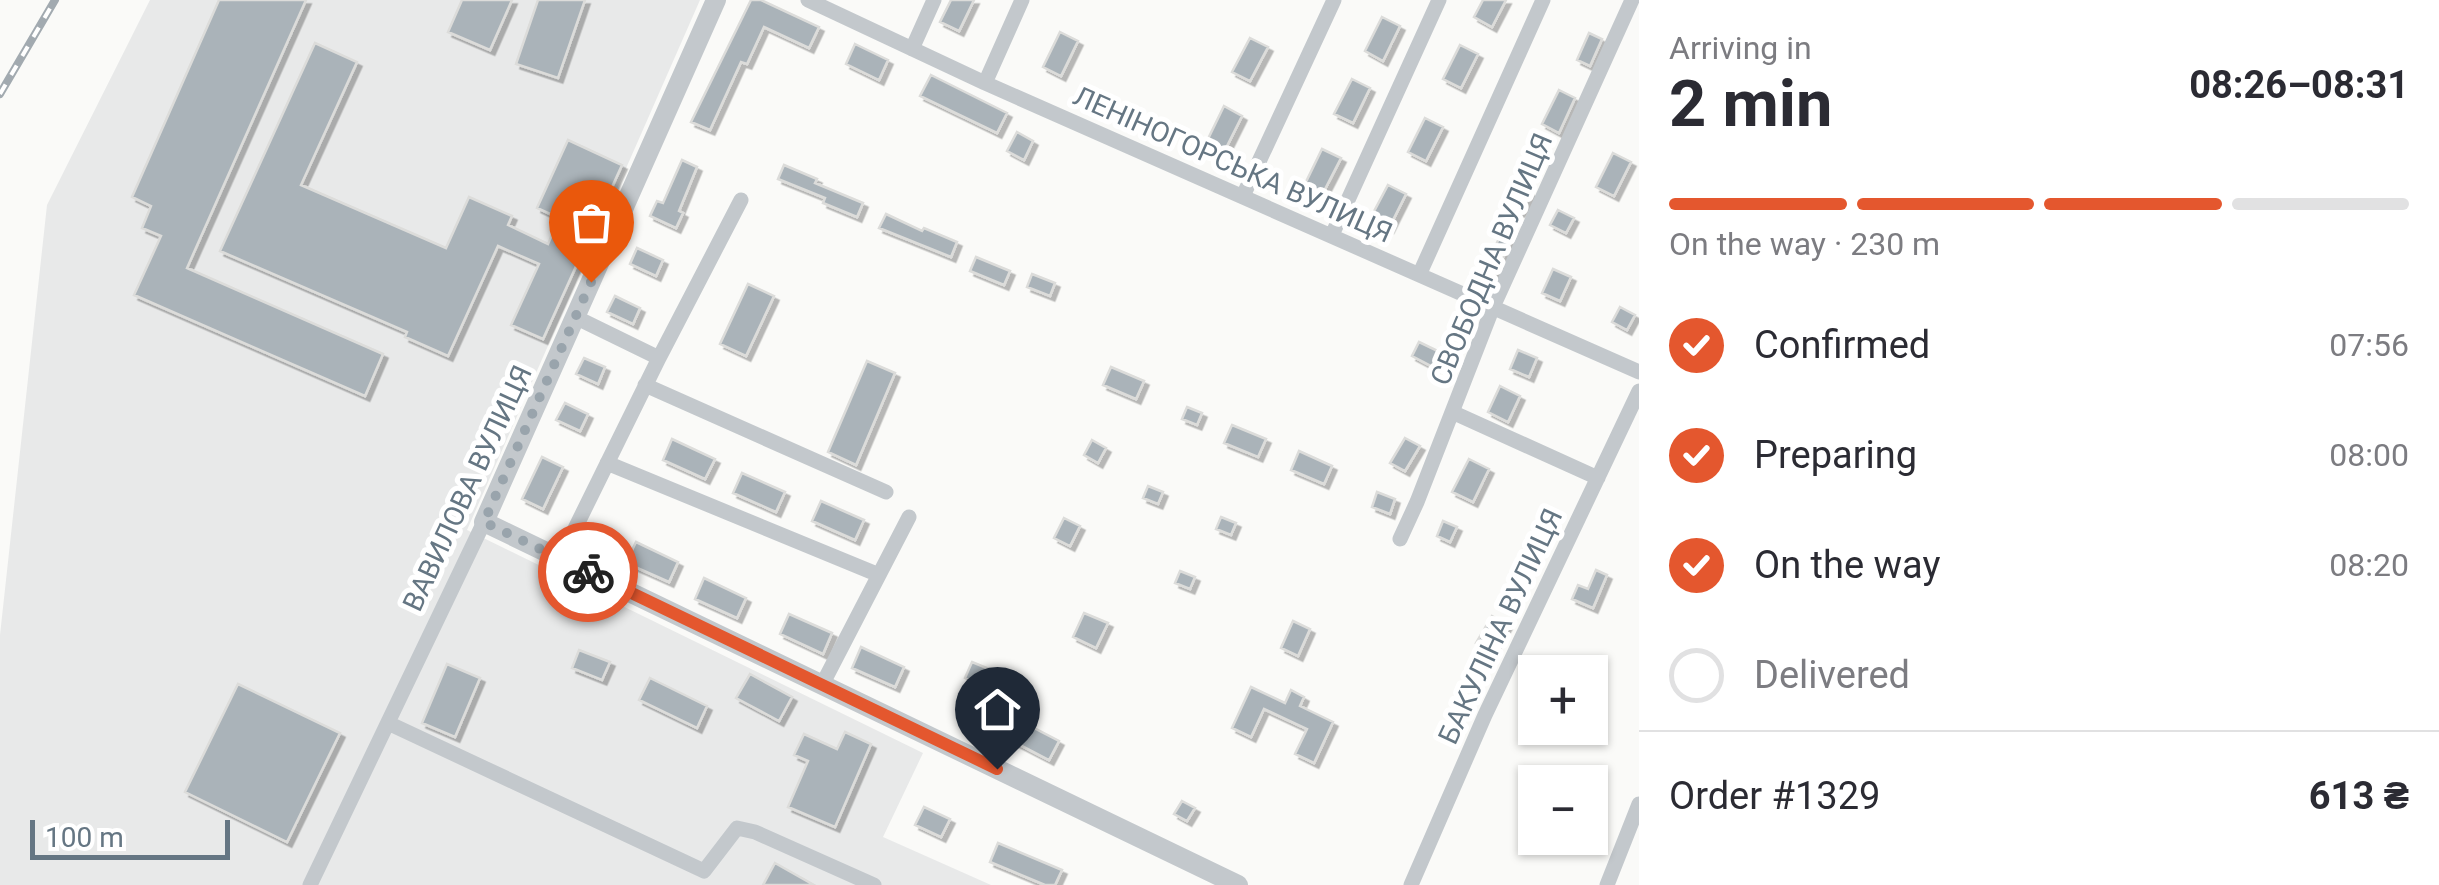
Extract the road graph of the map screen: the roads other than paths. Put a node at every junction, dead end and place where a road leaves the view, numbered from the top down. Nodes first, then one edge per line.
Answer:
1 (716, 0) edge
2 (808, 0) edge
3 (934, 0) edge
4 (1022, 0) edge
5 (1334, 0) edge
6 (1439, 0) edge
7 (1544, 0) edge
8 (1632, 0) edge
9 (912, 48) junction
10 (985, 83) junction
11 (1243, 196) junction
12 (742, 200) dead end
13 (1332, 235) junction
14 (1420, 273) junction
15 (1493, 307) junction
16 (575, 317) junction
17 (658, 358) junction
18 (1639, 372) edge
19 (645, 385) junction
20 (1639, 391) edge
21 (1452, 412) junction
22 (607, 463) junction
23 (1598, 478) junction
24 (886, 492) dead end
25 (909, 517) dead end
26 (484, 522) junction
27 (1400, 539) dead end
28 (560, 559) junction
29 (879, 575) junction
30 (822, 685) junction
31 (388, 723) junction
32 (1639, 804) edge
33 (310, 885) edge
34 (874, 885) edge
35 (1238, 885) edge
36 (1411, 885) edge
37 (1608, 885) edge

1 - 16 street, ВАВИЛОВА ВУЛИЦЯ
2 - 9 street, ЛЕНІНОГОРСЬКА ВУЛИЦЯ
3 - 9 street
4 - 10 street
5 - 11 street
6 - 13 street
7 - 14 street
8 - 15 street, СВОБОДНА ВУЛИЦЯ
9 - 10 street, ЛЕНІНОГОРСЬКА ВУЛИЦЯ
10 - 11 street, ЛЕНІНОГОРСЬКА ВУЛИЦЯ
11 - 13 street, ЛЕНІНОГОРСЬКА ВУЛИЦЯ
12 - 17 street
13 - 14 street, ЛЕНІНОГОРСЬКА ВУЛИЦЯ
14 - 15 street, ЛЕНІНОГОРСЬКА ВУЛИЦЯ
15 - 18 street, ЛЕНІНОГОРСЬКА ВУЛИЦЯ
15 - 21 street, СВОБОДНА ВУЛИЦЯ
16 - 17 street
16 - 26 street, ВАВИЛОВА ВУЛИЦЯ
17 - 19 street
19 - 22 street
19 - 24 street
20 - 23 street, БАКУЛІНА ВУЛИЦЯ
21 - 23 street
21 - 27 street, СВОБОДНА ВУЛИЦЯ
22 - 28 street
22 - 29 street
23 - 36 street, БАКУЛІНА ВУЛИЦЯ
25 - 29 street
26 - 28 street
26 - 31 street, ВАВИЛОВА ВУЛИЦЯ
28 - 30 street
29 - 30 street
30 - 35 street
31 - 33 street, ВАВИЛОВА ВУЛИЦЯ
31 - 34 street
32 - 37 street

